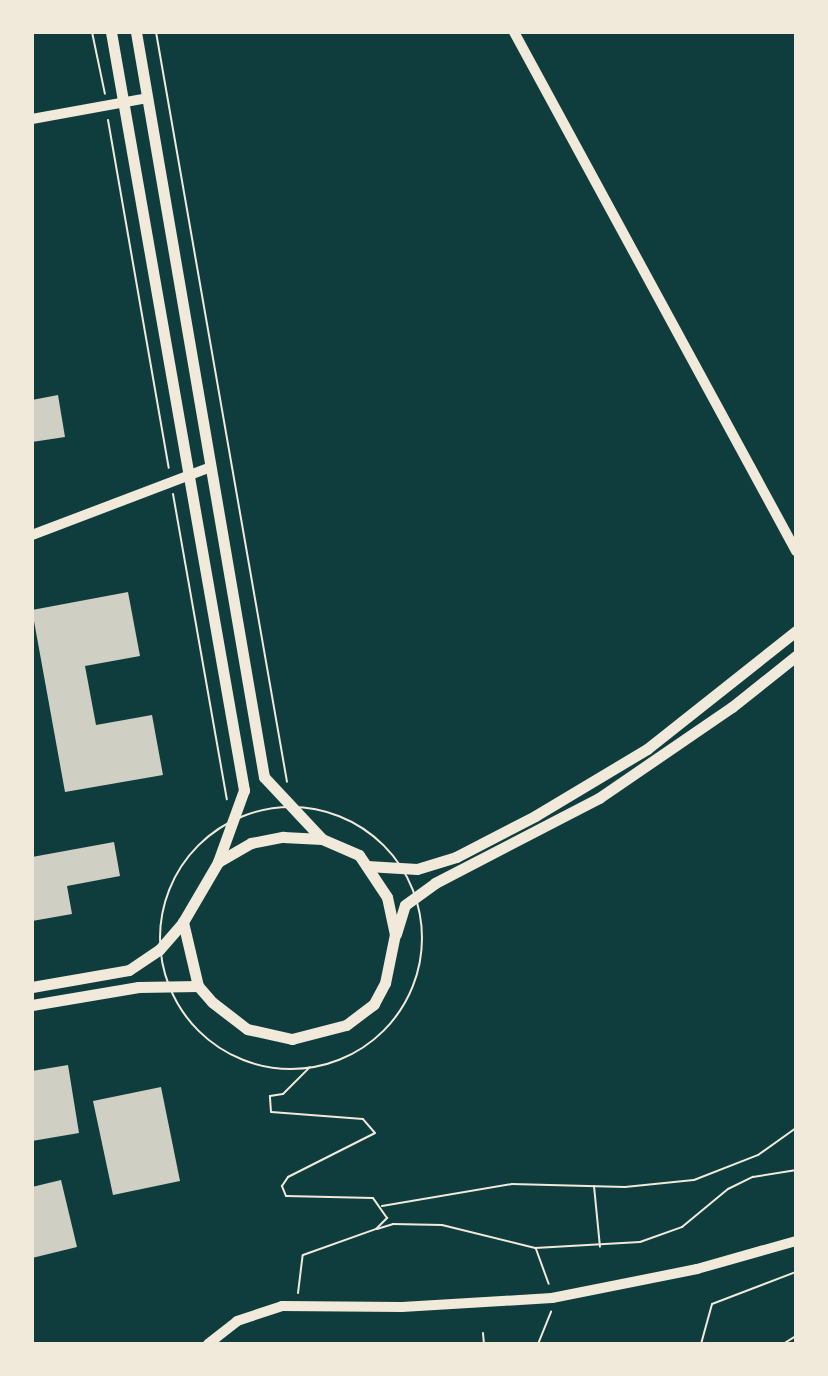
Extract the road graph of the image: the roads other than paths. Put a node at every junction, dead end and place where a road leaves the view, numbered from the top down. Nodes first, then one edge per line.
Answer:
1 (111, 32) edge
2 (136, 32) edge
3 (514, 32) edge
4 (147, 98) junction
5 (124, 102) junction
6 (32, 119) edge
7 (211, 467) junction
8 (192, 475) junction
9 (32, 535) edge
10 (796, 551) edge
11 (796, 631) edge
12 (796, 656) edge
13 (322, 839) junction
14 (218, 862) junction
15 (367, 866) junction
16 (183, 922) junction
17 (395, 934) junction
18 (198, 986) junction
19 (32, 987) edge
20 (32, 1005) edge
21 (796, 1241) edge
22 (208, 1344) edge

1 - 5 main road
2 - 4 main road
3 - 10 street
4 - 5 street
4 - 7 main road
5 - 6 street
5 - 8 main road
7 - 8 street
7 - 13 main road
8 - 9 street
8 - 14 main road
11 - 15 main road
12 - 17 main road
13 - 14 main road
13 - 15 main road
14 - 16 main road
15 - 17 main road
16 - 18 main road
16 - 19 main road
17 - 18 main road
18 - 20 main road
21 - 22 street

